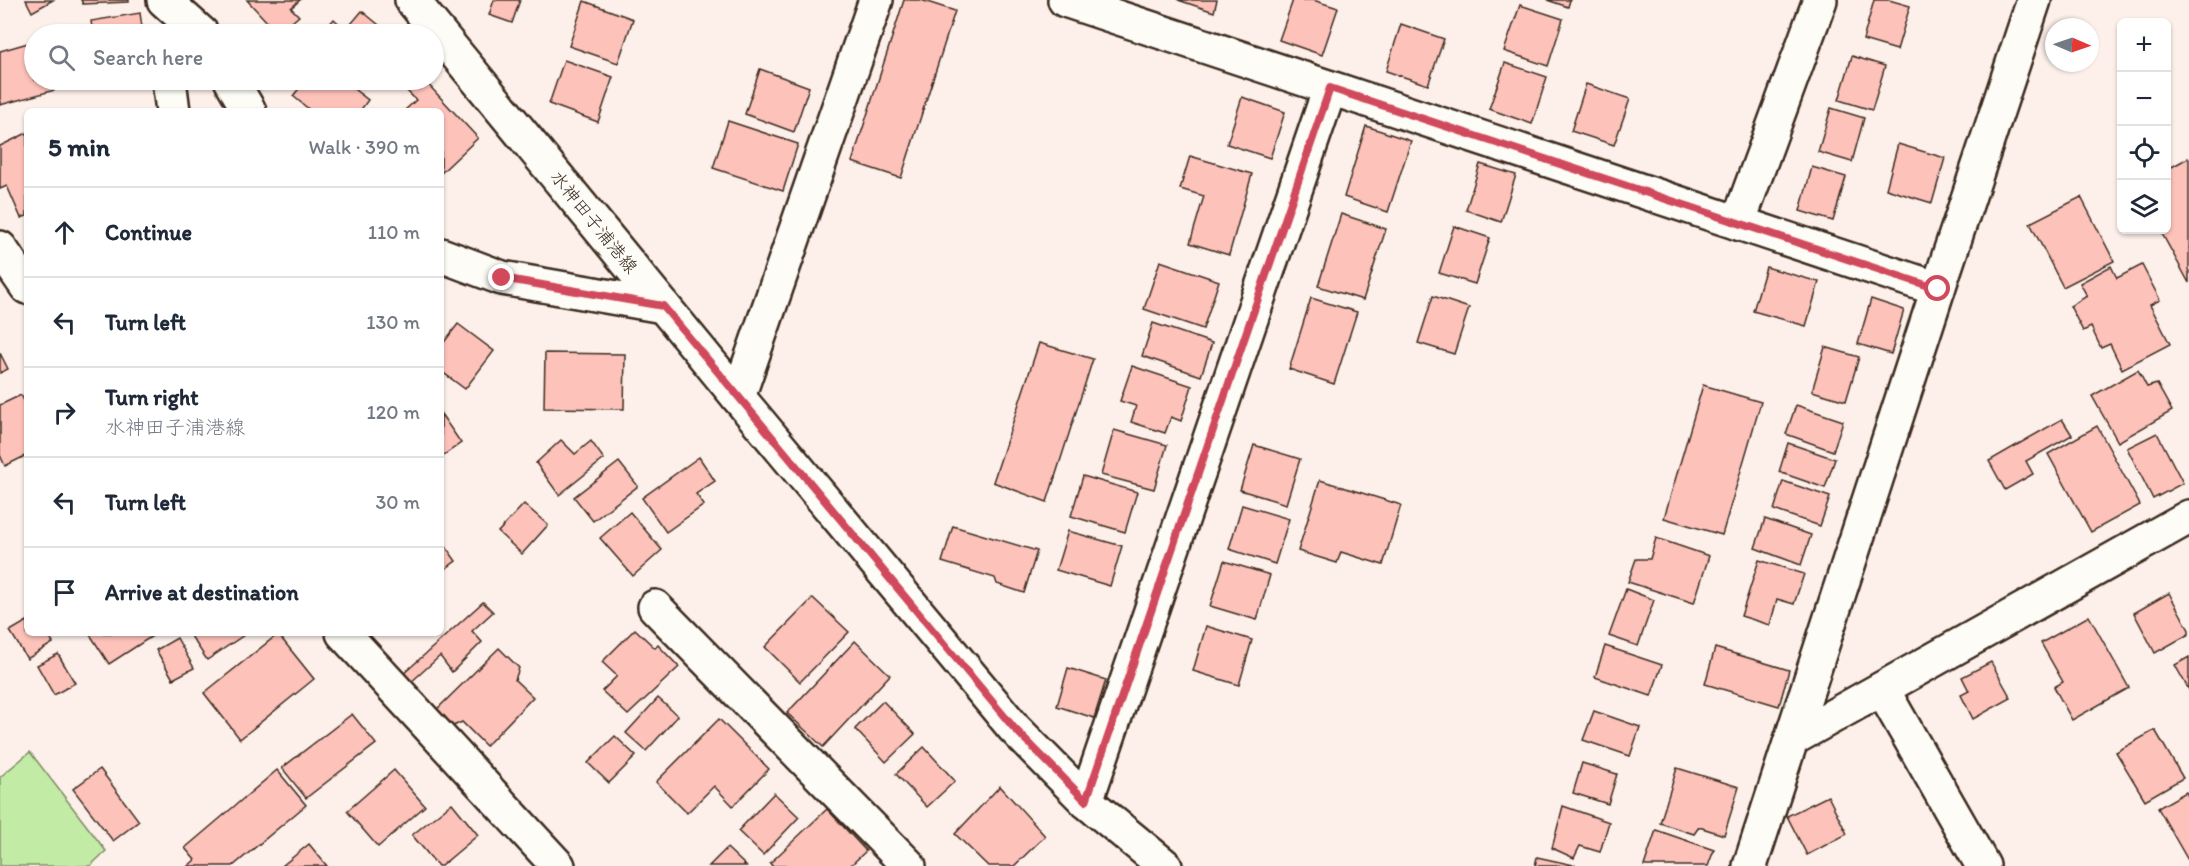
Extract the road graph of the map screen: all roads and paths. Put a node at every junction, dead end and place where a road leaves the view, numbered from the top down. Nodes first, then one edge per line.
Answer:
1 (412, 0) edge
2 (876, 0) edge
3 (1065, 0) edge
4 (1820, 0) edge
5 (2034, 0) edge
6 (164, 1) edge
7 (165, 24) edge
8 (190, 24) edge
9 (432, 24) edge
10 (444, 39) edge
11 (1330, 88) junction
12 (170, 90) edge
13 (237, 90) edge
14 (173, 108) edge
15 (247, 108) edge
16 (1738, 223) junction
17 (0, 248) edge
18 (444, 256) edge
19 (24, 283) edge
20 (1938, 289) junction
21 (663, 306) junction
22 (738, 397) junction
23 (2189, 517) edge
24 (655, 607) dead end
25 (346, 636) edge
26 (1882, 688) junction
27 (1792, 739) junction
28 (1086, 801) junction
29 (558, 866) edge
30 (909, 866) edge
31 (1165, 866) edge
32 (1750, 866) edge
33 (1983, 866) edge

1 - 9 street, 水神田子浦港線
2 - 22 street
3 - 11 street
4 - 16 street
5 - 20 street
6 - 7 street
6 - 8 street
10 - 21 street, 水神田子浦港線
11 - 16 street
11 - 28 street
12 - 14 street
13 - 15 street
16 - 20 street
17 - 19 street
18 - 21 street
20 - 27 street
21 - 22 street, 水神田子浦港線
22 - 28 street, 水神田子浦港線
23 - 26 street
24 - 30 street
25 - 29 street
26 - 27 street
26 - 33 street
27 - 32 street
28 - 31 street, 水神田子浦港線

